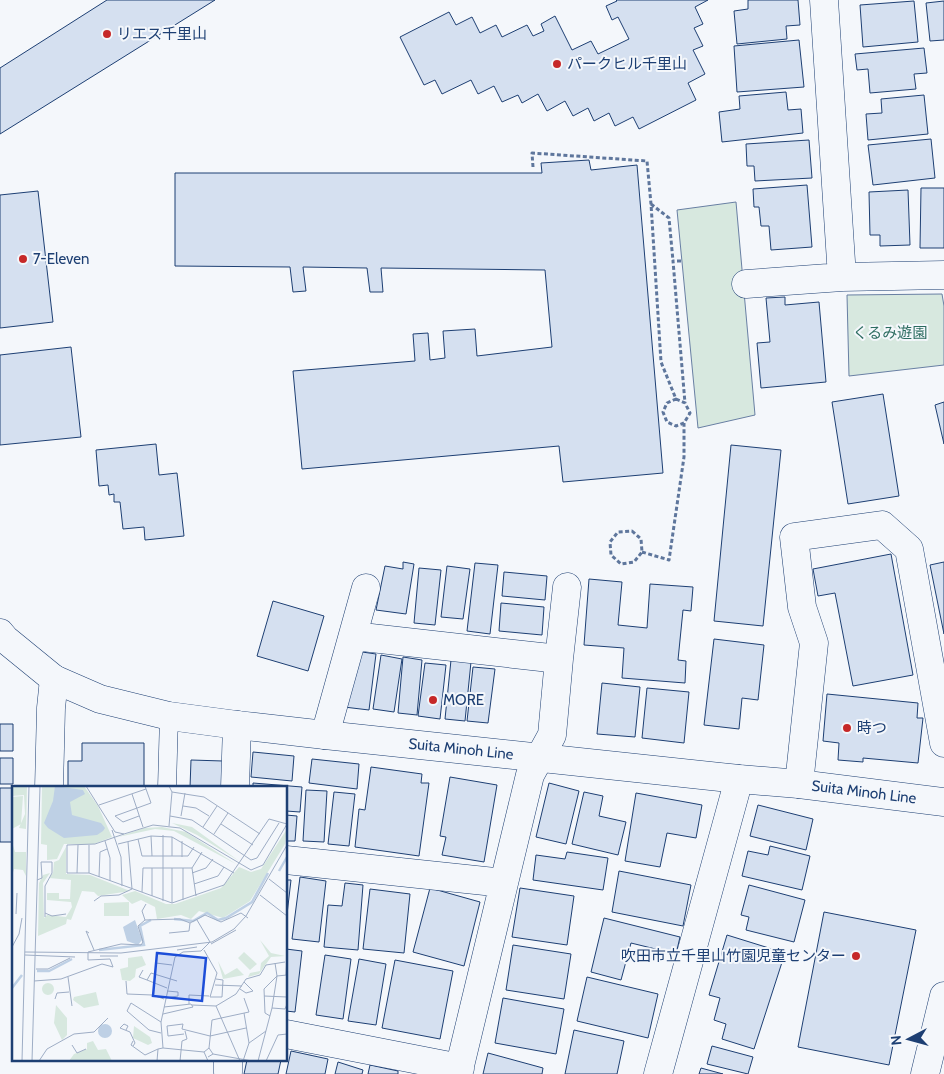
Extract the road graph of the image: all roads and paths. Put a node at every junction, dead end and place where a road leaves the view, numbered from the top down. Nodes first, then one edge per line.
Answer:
1 (824, 0) edge
2 (533, 167) dead end
3 (651, 204) junction
4 (672, 261) junction
5 (681, 261) dead end
6 (944, 275) edge
7 (842, 277) junction
8 (746, 284) dead end
9 (676, 399) junction
10 (686, 403) junction
11 (684, 423) junction
12 (642, 552) junction
13 (567, 587) dead end
14 (366, 588) dead end
15 (0, 633) edge
16 (353, 636) junction
17 (559, 659) junction
18 (54, 679) junction
19 (169, 716) junction
20 (237, 726) junction
21 (325, 736) junction
22 (944, 743) edge
23 (540, 757) junction
24 (739, 779) junction
25 (799, 784) junction
26 (49, 786) edge
27 (167, 786) edge
28 (235, 786) edge
29 (944, 802) edge
30 (288, 860) edge
31 (504, 883) junction
32 (944, 996) edge
33 (288, 1034) edge
34 (459, 1071) edge
35 (658, 1074) edge
36 (925, 1074) edge

1 - 7 street
2 - 3 path
3 - 4 path
3 - 9 path
4 - 5 path
4 - 10 path
6 - 7 street
7 - 8 street
9 - 10 path
9 - 11 path
10 - 11 path
11 - 12 path
12 - 12 path
13 - 17 street
14 - 16 street
15 - 18 street, Suita Minoh Line
16 - 17 street
16 - 21 street
17 - 23 street
18 - 19 street, Suita Minoh Line
18 - 26 street
19 - 20 street, Suita Minoh Line
19 - 27 lane
20 - 21 street, Suita Minoh Line
20 - 28 street
21 - 23 street, Suita Minoh Line
22 - 25 street
23 - 24 street, Suita Minoh Line
23 - 31 street
24 - 25 street, Suita Minoh Line
24 - 35 street
25 - 29 street, Suita Minoh Line
30 - 31 street
31 - 34 street
32 - 36 street
33 - 34 street

